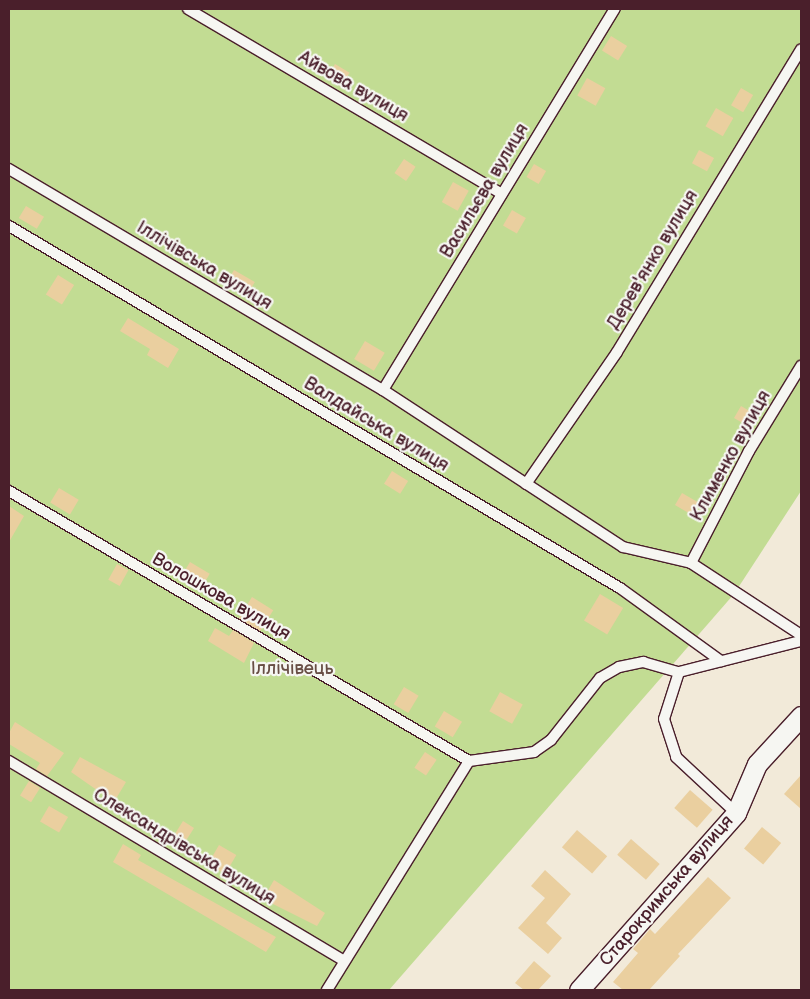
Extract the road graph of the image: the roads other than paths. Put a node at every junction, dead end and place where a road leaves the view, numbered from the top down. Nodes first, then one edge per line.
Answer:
1 (188, 9) edge
2 (615, 9) edge
3 (801, 49) edge
4 (9, 169) edge
5 (502, 194) junction
6 (9, 226) edge
7 (801, 366) edge
8 (383, 390) junction
9 (526, 484) junction
10 (9, 491) edge
11 (691, 563) junction
12 (801, 635) edge
13 (801, 641) edge
14 (721, 661) junction
15 (679, 672) junction
16 (801, 716) edge
17 (9, 761) edge
18 (468, 761) junction
19 (736, 813) junction
20 (343, 960) junction
21 (327, 990) edge
22 (579, 990) edge

1 - 5 lane, Айвова вулиця
2 - 5 lane, Васильєва вулиця
3 - 9 lane, Дерев'янко вулиця
4 - 8 lane, Іллічівська вулиця
5 - 8 lane, Васильєва вулиця
6 - 14 lane, Валдайська вулиця
7 - 11 lane, Клименко вулиця
8 - 9 lane, Іллічівська вулиця
9 - 11 lane, Іллічівська вулиця
10 - 18 lane, Волошкова вулиця
11 - 12 lane, Іллічівська вулиця
13 - 14 lane
14 - 15 lane
15 - 18 lane
15 - 19 lane
16 - 19 street, Старокримська вулиця
17 - 20 lane, Олександрівська вулиця
18 - 20 lane
19 - 22 street, Старокримська вулиця
20 - 21 lane

